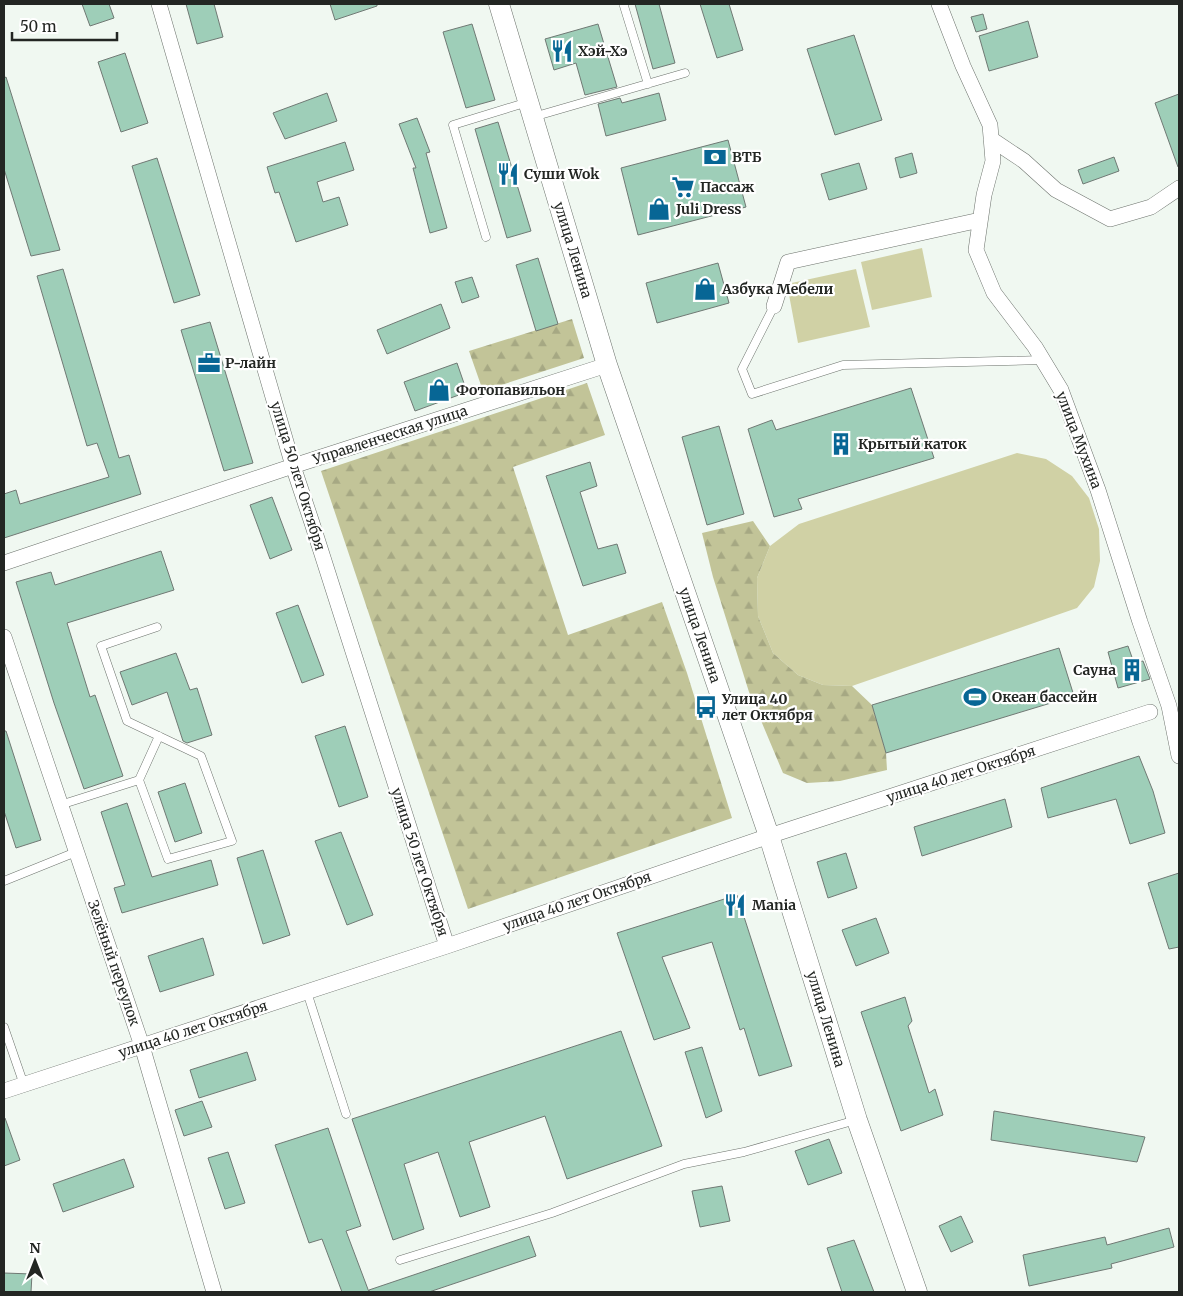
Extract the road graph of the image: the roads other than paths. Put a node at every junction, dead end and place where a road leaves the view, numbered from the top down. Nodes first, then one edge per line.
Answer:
1 (159, 4) edge
2 (499, 4) edge
3 (939, 4) edge
4 (624, 6) dead end
5 (685, 74) dead end
6 (648, 84) junction
7 (530, 110) junction
8 (991, 139) junction
9 (1179, 188) edge
10 (980, 220) junction
11 (486, 237) dead end
12 (774, 306) joint
13 (1043, 360) junction
14 (607, 365) junction
15 (293, 466) junction
16 (4, 563) edge
17 (157, 627) dead end
18 (4, 637) edge
19 (1174, 703) edge
20 (1150, 712) dead end
21 (159, 736) junction
22 (1179, 756) edge
23 (139, 780) junction
24 (60, 805) junction
25 (769, 836) junction
26 (76, 852) junction
27 (4, 881) edge
28 (447, 946) junction
29 (307, 992) junction
30 (4, 1027) edge
31 (142, 1046) junction
32 (24, 1085) junction
33 (4, 1091) edge
34 (346, 1114) dead end
35 (857, 1120) junction
36 (400, 1260) dead end
37 (214, 1292) edge
38 (917, 1292) edge

1 - 15 street, улица 50 лет Октября
2 - 7 main road, улица Ленина
3 - 8 street, улица Мухина
4 - 6 lane
5 - 6 lane
6 - 7 lane
7 - 11 lane
7 - 14 main road, улица Ленина
8 - 9 street
8 - 10 street, улица Мухина
10 - 12 street
10 - 13 street, улица Мухина
12 - 13 lane
13 - 19 street, улица Мухина
14 - 15 street, Управленческая улица
14 - 25 main road, улица Ленина
15 - 16 street, Управленческая улица
15 - 28 street, улица 50 лет Октября
17 - 21 lane
18 - 24 street, Зелёный переулок
19 - 22 street, улица Мухина
20 - 25 street, улица 40 лет Октября
21 - 23 lane
21 - 23 lane
23 - 24 lane
24 - 26 street, Зелёный переулок
25 - 28 street, улица 40 лет Октября
25 - 35 main road, улица Ленина
26 - 27 lane
26 - 31 street, Зелёный переулок
28 - 29 street, улица 40 лет Октября
29 - 31 street, улица 40 лет Октября
29 - 34 lane
30 - 32 lane
31 - 32 street, улица 40 лет Октября
31 - 37 street, Зелёный переулок
32 - 33 street, улица 40 лет Октября
35 - 36 lane
35 - 38 main road, улица Ленина

